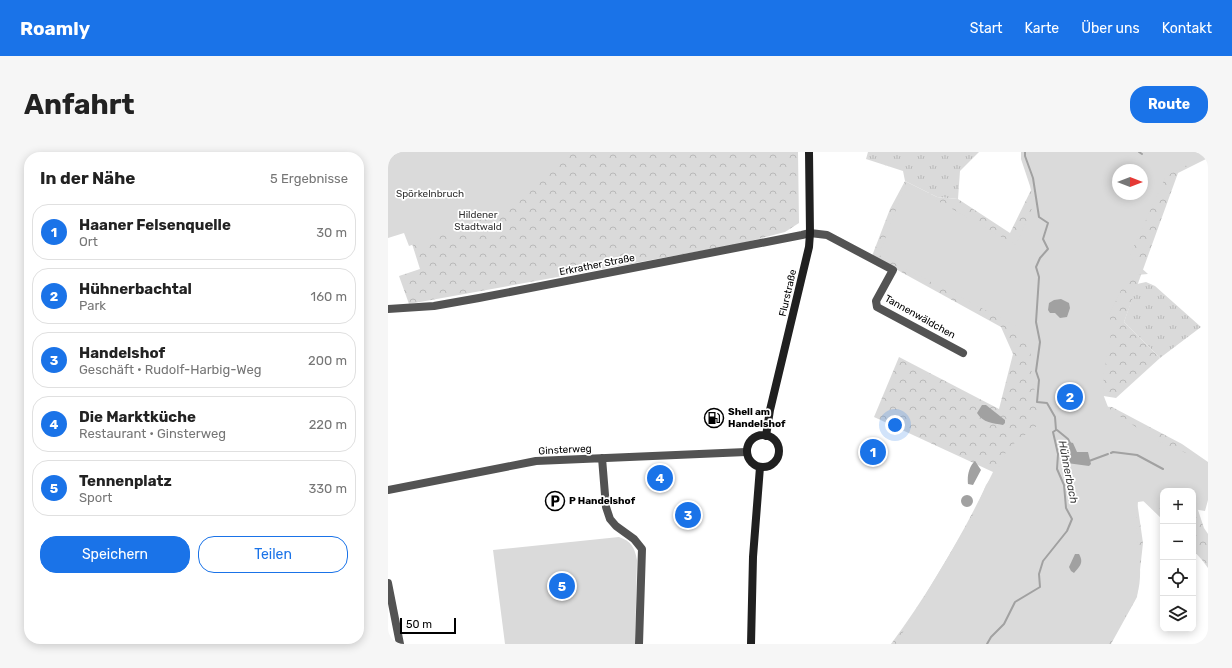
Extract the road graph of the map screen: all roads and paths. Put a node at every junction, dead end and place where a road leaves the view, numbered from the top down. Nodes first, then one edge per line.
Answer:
1 (808, 152) edge
2 (810, 233) junction
3 (388, 309) edge
4 (963, 353) dead end
5 (766, 436) junction
6 (746, 452) junction
7 (602, 458) junction
8 (760, 467) junction
9 (388, 490) edge
10 (388, 583) edge
11 (400, 644) edge
12 (639, 644) edge
13 (751, 644) edge

1 - 2 main road, Flurstraße
2 - 3 street, Erkrather Straße
2 - 4 street, Tannenwäldchen
2 - 5 main road, Flurstraße
5 - 6 main road
5 - 8 main road
6 - 7 street, Ginsterweg
6 - 8 main road
7 - 9 street, Ginsterweg
7 - 12 street
8 - 13 main road
10 - 11 street

